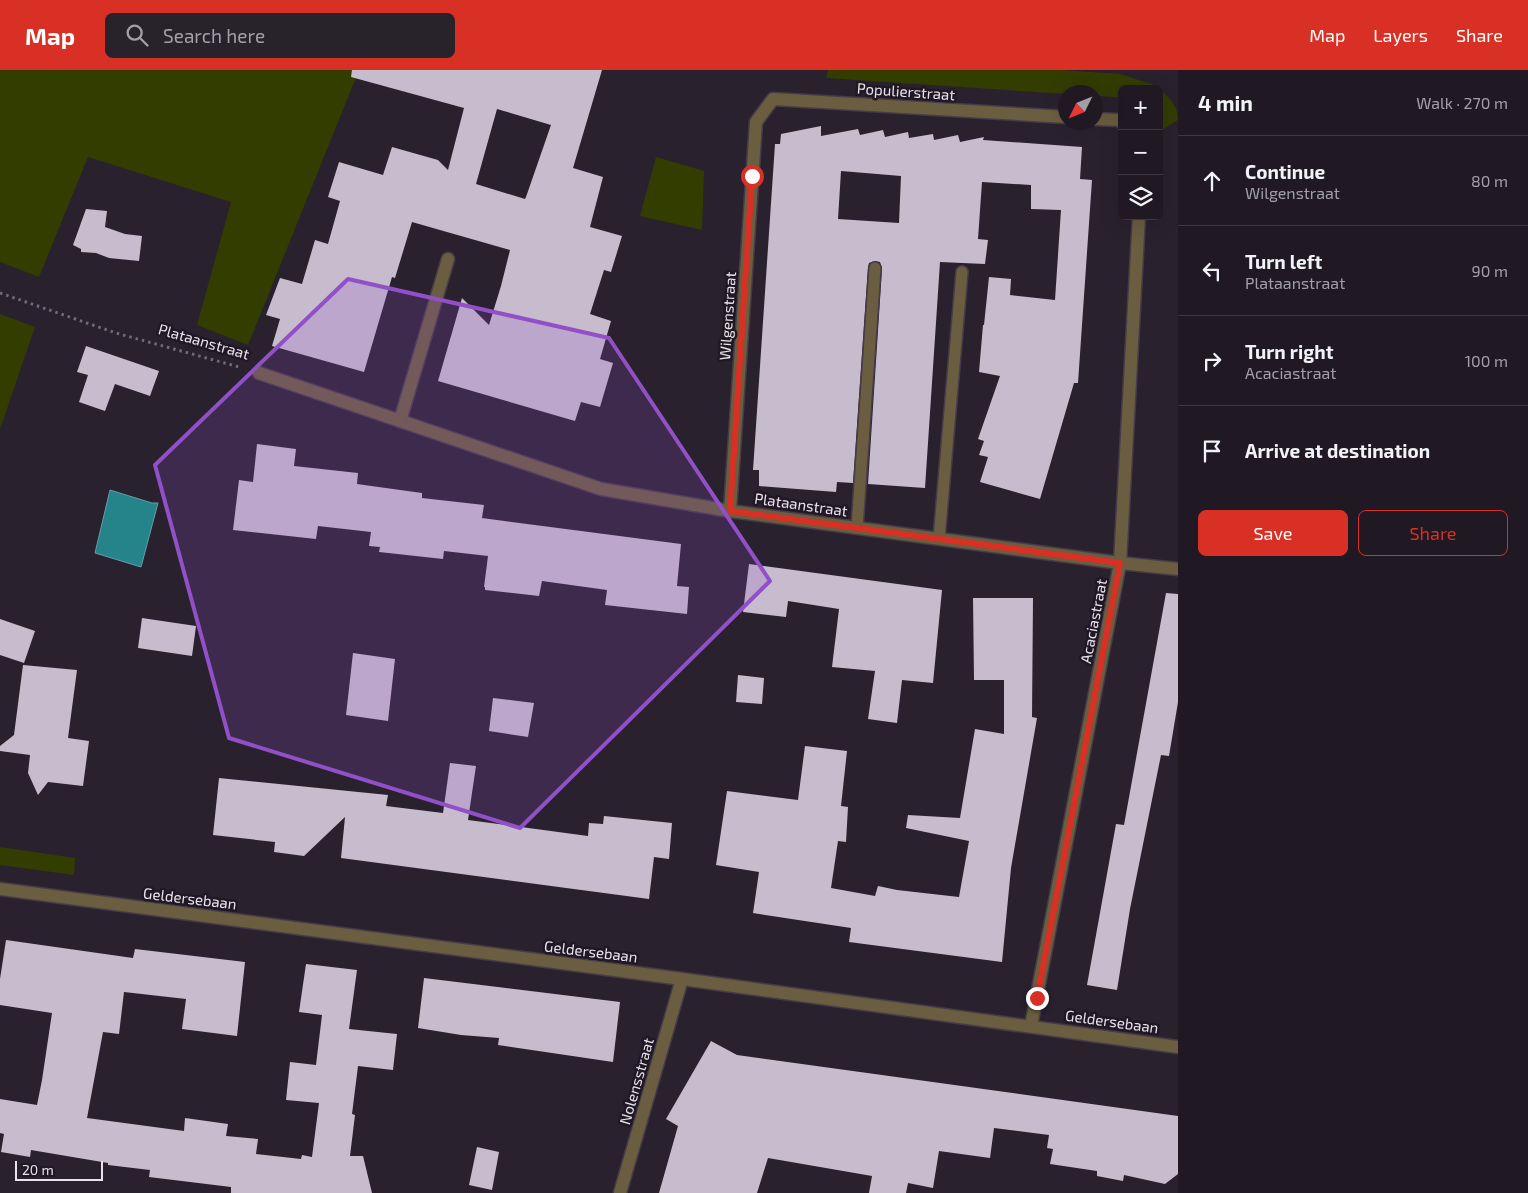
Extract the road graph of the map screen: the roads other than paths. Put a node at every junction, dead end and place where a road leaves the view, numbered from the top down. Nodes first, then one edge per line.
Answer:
1 (1058, 116) edge
2 (1103, 119) edge
3 (1118, 120) edge
4 (756, 122) joint
5 (1138, 220) edge
6 (448, 259) dead end
7 (875, 268) dead end
8 (962, 272) dead end
9 (259, 373) road end
10 (400, 421) junction
11 (730, 511) junction
12 (857, 528) junction
13 (939, 539) junction
14 (1120, 563) junction
15 (1178, 569) edge
16 (0, 890) edge
17 (682, 979) junction
18 (1032, 1026) junction
19 (1178, 1047) edge
20 (620, 1193) edge

1 - 4 street, Populierstraat
2 - 3 street
4 - 11 street, Wilgenstraat
5 - 14 street, Acaciastraat
6 - 10 street
7 - 12 lane
8 - 13 lane
9 - 10 street, Plataanstraat
10 - 11 street, Plataanstraat
11 - 12 street, Plataanstraat
12 - 13 street, Plataanstraat
13 - 14 street, Plataanstraat
14 - 15 street, Plataanstraat
14 - 18 street, Acaciastraat
16 - 17 street, Geldersebaan
17 - 18 street, Geldersebaan
17 - 20 street, Nolensstraat
18 - 19 street, Geldersebaan

